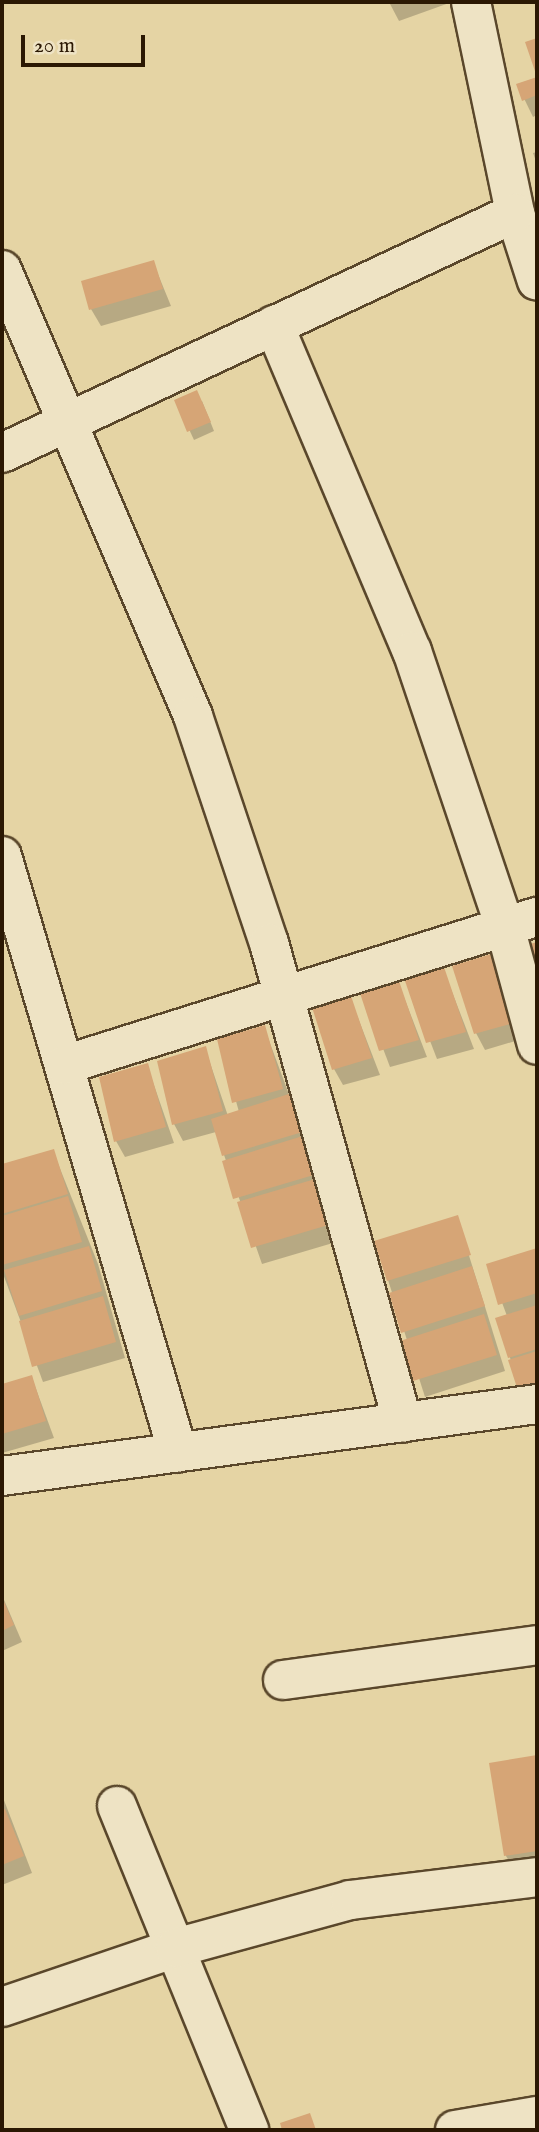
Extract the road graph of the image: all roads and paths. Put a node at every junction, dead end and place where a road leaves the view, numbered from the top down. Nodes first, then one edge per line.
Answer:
1 (471, 2) edge
2 (515, 213) junction
3 (2, 270) edge
4 (537, 281) edge
5 (274, 325) junction
6 (67, 424) junction
7 (2, 453) edge
8 (2, 856) edge
9 (521, 922) edge
10 (282, 993) junction
11 (537, 1045) edge
12 (64, 1065) junction
13 (537, 1404) edge
14 (403, 1423) junction
15 (178, 1453) junction
16 (2, 1476) edge
17 (537, 1645) edge
18 (283, 1680) dead end
19 (117, 1806) dead end
20 (537, 1877) edge
21 (175, 1948) junction
22 (2, 2007) edge
23 (537, 2116) edge
24 (249, 2130) edge
25 (455, 2130) edge

1 - 2 street
2 - 4 street
2 - 5 street
3 - 6 street
5 - 6 street
5 - 9 street
6 - 7 street
6 - 10 street
8 - 12 street
9 - 10 street
9 - 11 street
10 - 12 street
10 - 14 street
12 - 15 street
13 - 14 street
14 - 15 street
15 - 16 street
17 - 18 street
19 - 21 street
20 - 21 street
21 - 22 street
21 - 24 street
23 - 25 street

